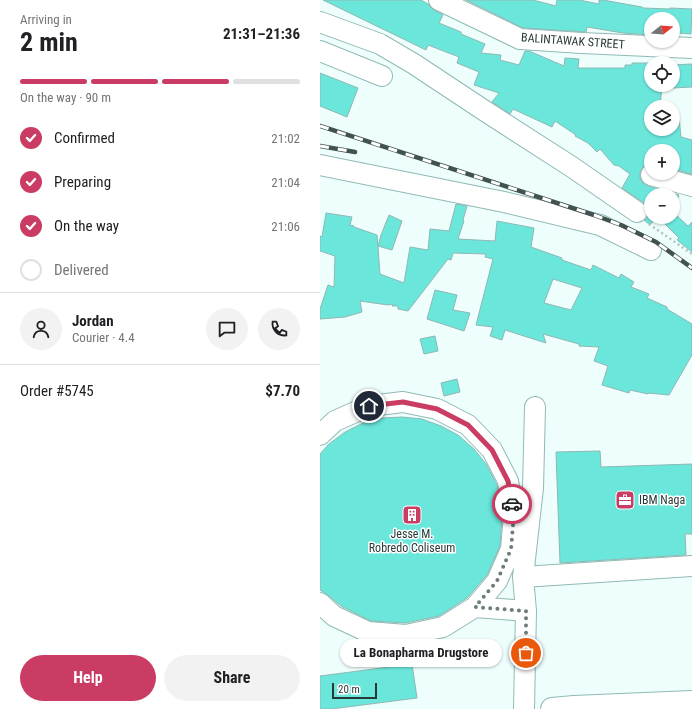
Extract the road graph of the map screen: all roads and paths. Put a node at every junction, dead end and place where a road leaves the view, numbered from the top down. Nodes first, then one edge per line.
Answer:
1 (439, 0) edge
2 (320, 22) edge
3 (692, 48) edge
4 (320, 51) edge
5 (382, 76) dead end
6 (320, 165) edge
7 (672, 180) edge
8 (692, 186) edge
9 (637, 212) joint
10 (651, 250) dead end
11 (692, 254) edge
12 (535, 407) dead end
13 (320, 435) edge
14 (692, 566) edge
15 (523, 577) junction
16 (320, 603) edge
17 (475, 607) junction
18 (526, 611) junction
19 (692, 702) edge
20 (524, 709) edge
21 (552, 709) edge

1 - 3 street, BALINTAWAK STREET
2 - 9 street
4 - 5 street
6 - 10 street
7 - 8 street
9 - 11 path
12 - 15 street
13 - 17 street
14 - 15 street
15 - 18 street
16 - 17 street
17 - 18 street
18 - 20 street
19 - 21 main road

